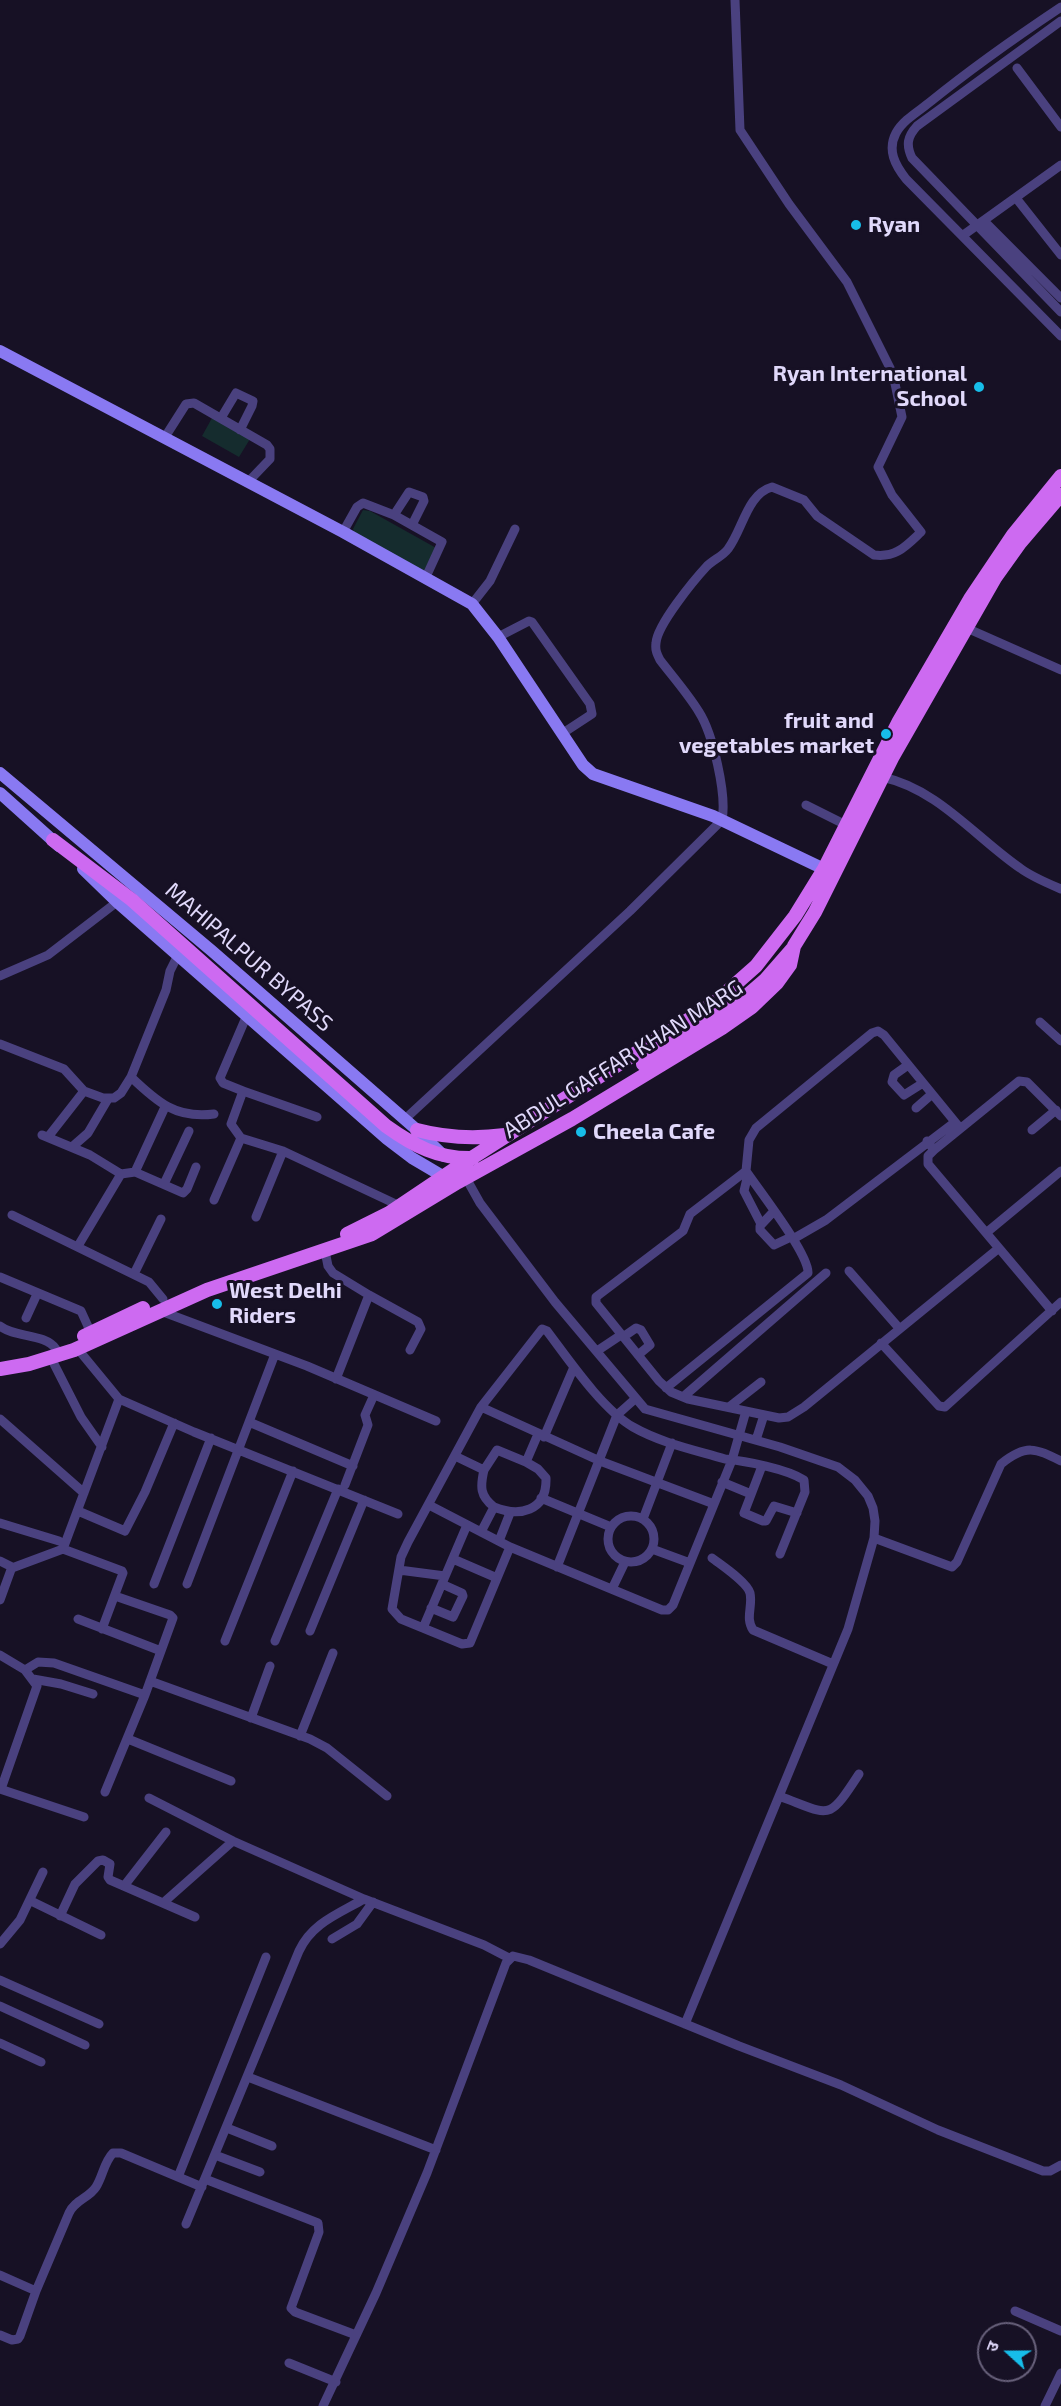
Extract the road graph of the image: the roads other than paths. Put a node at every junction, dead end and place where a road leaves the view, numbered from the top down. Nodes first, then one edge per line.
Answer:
1 (735, 0) edge
2 (1061, 7) edge
3 (1061, 21) edge
4 (1017, 69) dead end
5 (1061, 127) edge
6 (894, 139) junction
7 (907, 142) junction
8 (1061, 165) edge
9 (1016, 198) junction
10 (981, 223) junction
11 (962, 236) junction
12 (1061, 255) edge
13 (1061, 298) edge
14 (1061, 312) edge
15 (1061, 336) edge
16 (0, 351) edge
17 (221, 418) junction
18 (240, 430) junction
19 (165, 437) junction
20 (1061, 476) edge
21 (248, 482) junction
22 (1061, 495) edge
23 (394, 515) junction
24 (412, 525) junction
25 (515, 529) dead end
26 (343, 532) junction
27 (426, 577) junction
28 (472, 604) junction
29 (961, 626) junction
30 (498, 637) junction
31 (1061, 670) edge
32 (563, 733) junction
33 (0, 773) edge
34 (882, 777) junction
35 (0, 793) edge
36 (806, 805) dead end
37 (722, 820) junction
38 (846, 825) junction
39 (53, 840) junction
40 (824, 869) junction
41 (1061, 889) edge
42 (117, 902) junction
43 (794, 946) junction
44 (178, 954) junction
45 (0, 976) edge
46 (247, 1015) junction
47 (1040, 1022) dead end
48 (1061, 1041) edge
49 (0, 1044) edge
50 (908, 1065) junction
51 (131, 1077) junction
52 (923, 1083) junction
53 (84, 1091) junction
54 (243, 1091) junction
55 (932, 1094) junction
56 (108, 1099) junction
57 (165, 1107) junction
58 (915, 1108) dead end
59 (1058, 1113) edge
60 (214, 1114) dead end
61 (317, 1117) dead end
62 (405, 1119) junction
63 (958, 1125) junction
64 (417, 1130) junction
65 (1032, 1130) dead end
66 (189, 1131) dead end
67 (241, 1138) junction
68 (927, 1141) junction
69 (510, 1142) junction
70 (72, 1147) junction
71 (934, 1150) junction
72 (283, 1151) junction
73 (196, 1167) dead end
74 (1061, 1171) edge
75 (135, 1172) junction
76 (747, 1172) junction
77 (121, 1174) junction
78 (455, 1176) junction
79 (164, 1184) junction
80 (214, 1200) dead end
81 (400, 1206) junction
82 (774, 1211) junction
83 (12, 1215) dead end
84 (256, 1217) dead end
85 (161, 1219) dead end
86 (761, 1224) junction
87 (986, 1233) junction
88 (792, 1238) junction
89 (78, 1246) junction
90 (999, 1248) junction
91 (325, 1251) junction
92 (849, 1271) dead end
93 (808, 1273) junction
94 (134, 1275) junction
95 (0, 1277) edge
96 (37, 1294) junction
97 (369, 1295) junction
98 (1061, 1302) edge
99 (160, 1304) junction
100 (1052, 1311) junction
101 (26, 1318) dead end
102 (0, 1326) edge
103 (899, 1328) junction
104 (91, 1333) junction
105 (622, 1336) junction
106 (881, 1343) junction
107 (77, 1348) junction
108 (410, 1350) dead end
109 (597, 1351) junction
110 (53, 1354) junction
111 (275, 1354) junction
112 (638, 1355) junction
113 (0, 1362) edge
114 (574, 1367) junction
115 (0, 1369) edge
116 (336, 1379) junction
117 (761, 1382) dead end
118 (666, 1388) junction
119 (374, 1395) junction
120 (683, 1397) junction
121 (119, 1399) junction
122 (635, 1399) junction
123 (481, 1407) junction
124 (729, 1407) junction
125 (746, 1411) junction
126 (617, 1415) junction
127 (764, 1415) junction
128 (0, 1419) edge
129 (436, 1421) dead end
130 (249, 1422) junction
131 (174, 1423) junction
132 (541, 1435) junction
133 (740, 1435) junction
134 (211, 1438) junction
135 (756, 1440) junction
136 (672, 1443) junction
137 (102, 1448) junction
138 (239, 1450) junction
139 (455, 1456) junction
140 (732, 1460) junction
141 (600, 1461) junction
142 (1061, 1461) edge
143 (526, 1462) junction
144 (353, 1466) junction
145 (762, 1466) junction
146 (484, 1470) junction
147 (293, 1471) junction
148 (722, 1482) junction
149 (656, 1483) junction
150 (341, 1487) junction
151 (84, 1493) junction
152 (751, 1494) junction
153 (541, 1498) junction
154 (364, 1500) junction
155 (714, 1504) junction
156 (429, 1505) junction
157 (494, 1507) junction
158 (78, 1511) junction
159 (510, 1513) junction
160 (797, 1513) junction
161 (579, 1514) junction
162 (398, 1515) dead end
163 (643, 1519) junction
164 (0, 1523) edge
165 (467, 1525) junction
166 (611, 1527) junction
167 (481, 1532) junction
168 (874, 1538) junction
169 (499, 1541) junction
170 (61, 1545) junction
171 (510, 1546) junction
172 (652, 1549) junction
173 (780, 1554) dead end
174 (712, 1558) dead end
175 (453, 1559) junction
176 (0, 1561) edge
177 (625, 1562) junction
178 (690, 1563) junction
179 (557, 1567) junction
180 (12, 1568) junction
181 (399, 1570) junction
182 (497, 1578) junction
183 (444, 1580) junction
184 (154, 1584) dead end
185 (187, 1584) dead end
186 (612, 1589) junction
187 (115, 1596) junction
188 (0, 1600) edge
189 (431, 1608) junction
190 (78, 1619) dead end
191 (423, 1628) junction
192 (102, 1629) junction
193 (310, 1631) dead end
194 (225, 1641) dead end
195 (275, 1641) dead end
196 (161, 1651) junction
197 (333, 1653) dead end
198 (0, 1654) edge
199 (833, 1664) junction
200 (270, 1666) dead end
201 (25, 1670) junction
202 (33, 1679) junction
203 (150, 1681) junction
204 (93, 1694) dead end
205 (145, 1695) junction
206 (251, 1718) junction
207 (300, 1736) junction
208 (128, 1739) junction
209 (859, 1774) dead end
210 (231, 1781) dead end
211 (0, 1789) edge
212 (105, 1792) dead end
213 (387, 1796) dead end
214 (779, 1796) junction
215 (149, 1798) dead end
216 (84, 1817) dead end
217 (166, 1832) dead end
218 (233, 1841) junction
219 (43, 1872) dead end
220 (124, 1886) junction
221 (31, 1901) junction
222 (368, 1901) junction
223 (163, 1903) junction
224 (60, 1916) junction
225 (195, 1917) dead end
226 (101, 1935) dead end
227 (332, 1939) dead end
228 (0, 1944) edge
229 (266, 1958) dead end
230 (509, 1958) junction
231 (0, 1980) edge
232 (0, 2006) edge
233 (99, 2024) dead end
234 (684, 2024) junction
235 (0, 2043) edge
236 (85, 2044) dead end
237 (41, 2062) dead end
238 (248, 2077) junction
239 (227, 2128) junction
240 (273, 2146) dead end
241 (436, 2150) junction
242 (215, 2155) junction
243 (1061, 2165) edge
244 (260, 2172) dead end
245 (178, 2177) junction
246 (204, 2183) junction
247 (186, 2224) dead end
248 (0, 2276) edge
249 (36, 2291) junction
250 (1015, 2311) dead end
251 (1061, 2331) edge
252 (0, 2335) edge
253 (356, 2335) junction
254 (289, 2363) dead end
255 (1061, 2373) edge
256 (336, 2382) junction
257 (323, 2406) edge
258 (1045, 2406) edge

1 - 37 street
2 - 6 street
3 - 7 street
4 - 5 street
6 - 7 street
6 - 11 street
7 - 10 street
8 - 9 street
9 - 10 street
9 - 12 street
10 - 11 street
10 - 13 street
10 - 14 street
11 - 15 street
16 - 19 street
17 - 18 street
17 - 18 street
17 - 19 street
18 - 21 street
19 - 21 street
20 - 29 main road, ABDUL GAFFAR KHAN MARG
21 - 26 street
22 - 29 main road, ABDUL GAFFAR KHAN MARG
23 - 24 street
23 - 24 street
23 - 26 street
24 - 27 street
25 - 28 street
26 - 27 street
27 - 28 street
28 - 30 street
29 - 31 street
29 - 34 main road, ABDUL GAFFAR KHAN MARG
29 - 38 main road, ABDUL GAFFAR KHAN MARG
30 - 32 street
30 - 32 street
32 - 37 street
33 - 62 street, MAHIPALPUR BYPASS
34 - 41 street
34 - 43 main road, ABDUL GAFFAR KHAN MARG
35 - 39 street, MAHIPALPUR BYPASS
36 - 38 street
37 - 40 street
37 - 62 street
38 - 40 main road, ABDUL GAFFAR KHAN MARG
39 - 42 street, MAHIPALPUR BYPASS
39 - 69 main road
40 - 69 main road, ABDUL GAFFAR KHAN MARG
42 - 44 street, MAHIPALPUR BYPASS
42 - 45 street
43 - 69 main road
43 - 78 main road, ABDUL GAFFAR KHAN MARG
44 - 46 street, MAHIPALPUR BYPASS
44 - 51 street
46 - 54 street
46 - 78 street, MAHIPALPUR BYPASS
47 - 48 street
49 - 53 street
50 - 52 street
50 - 52 street
50 - 76 street
51 - 56 street
51 - 57 street
52 - 55 street
53 - 56 street
53 - 70 street
54 - 61 street
54 - 67 street
55 - 58 street
55 - 63 street
56 - 70 street
57 - 60 street
57 - 75 street
59 - 63 street
59 - 65 street
62 - 64 street, MAHIPALPUR BYPASS
63 - 68 street
63 - 71 street
64 - 69 main road
64 - 78 street, MAHIPALPUR BYPASS
66 - 79 street
67 - 72 street
67 - 80 street
68 - 71 street
68 - 88 street
69 - 78 main road, ABDUL GAFFAR KHAN MARG
70 - 77 street
71 - 87 street
72 - 81 street
72 - 84 street
73 - 79 street
74 - 87 street
75 - 77 street
75 - 79 street
76 - 82 street
76 - 86 street
76 - 105 street
77 - 89 street
78 - 81 main road, ABDUL GAFFAR KHAN MARG
78 - 91 main road, ABDUL GAFFAR KHAN MARG
78 - 109 street
81 - 99 main road, ABDUL GAFFAR KHAN MARG
82 - 86 street
82 - 88 street
83 - 89 street
85 - 94 street
86 - 88 street
87 - 90 street
88 - 93 street
89 - 94 street
90 - 100 street
90 - 103 street
91 - 97 street
91 - 99 main road, ABDUL GAFFAR KHAN MARG
92 - 103 street
93 - 118 street
93 - 120 street
94 - 99 street
95 - 96 street
96 - 101 street
96 - 104 street
97 - 108 street
97 - 116 street
98 - 100 street
99 - 104 main road, ABDUL GAFFAR KHAN MARG
99 - 107 main road, ABDUL GAFFAR KHAN MARG
99 - 111 street
100 - 106 street
102 - 110 street
103 - 106 street
104 - 110 main road, ABDUL GAFFAR KHAN MARG
105 - 109 street
105 - 112 street
105 - 112 street
106 - 127 street
107 - 110 main road, ABDUL GAFFAR KHAN MARG
107 - 121 street
109 - 122 street
110 - 113 main road, ABDUL GAFFAR KHAN MARG
110 - 115 main road, ABDUL GAFFAR KHAN MARG
110 - 137 street
111 - 116 street
111 - 130 street
112 - 118 street
114 - 123 street
114 - 126 street
114 - 132 street
116 - 119 street
117 - 124 street
118 - 120 street
119 - 129 street
119 - 144 street
120 - 124 street
121 - 131 street
121 - 137 street
122 - 126 street
122 - 133 street
123 - 132 street
123 - 139 street
124 - 125 street
125 - 127 street
125 - 133 street
126 - 136 street
126 - 141 street
127 - 135 street
128 - 151 street
130 - 138 street
130 - 144 street
131 - 134 street
131 - 158 street
132 - 141 street
132 - 143 street
133 - 135 street
133 - 140 street
134 - 138 street
134 - 184 street
135 - 168 street
136 - 140 street
136 - 149 street
137 - 151 street
138 - 147 street
138 - 185 street
139 - 146 street
139 - 156 street
140 - 145 street
140 - 148 street
141 - 149 street
141 - 161 street
142 - 168 street
143 - 146 street
143 - 153 street
144 - 150 street
145 - 152 street
145 - 160 street
146 - 157 street
147 - 150 street
147 - 194 street
148 - 152 street
148 - 155 street
149 - 155 street
149 - 163 street
150 - 154 street
150 - 195 street
151 - 158 street
152 - 160 street
153 - 159 street
153 - 161 street
154 - 162 street
154 - 193 street
155 - 178 street
156 - 165 street
156 - 181 street
157 - 159 street
157 - 167 street
158 - 170 street
159 - 169 street
160 - 173 street
161 - 166 street
161 - 179 street
163 - 166 street
163 - 172 street
164 - 170 street
165 - 167 street
165 - 175 street
166 - 177 street
167 - 169 street
168 - 199 street
169 - 171 street
170 - 180 street
170 - 187 street
171 - 179 street
171 - 182 street
172 - 177 street
172 - 178 street
174 - 199 street
175 - 182 street
175 - 183 street
176 - 180 street
177 - 186 street
178 - 186 street
179 - 186 street
180 - 188 street
181 - 183 street
181 - 191 street
182 - 191 street
183 - 189 street
183 - 189 street
187 - 192 street
187 - 196 street
189 - 191 street
190 - 192 street
192 - 196 street
196 - 203 street
197 - 207 street
198 - 201 street
199 - 214 street
200 - 206 street
201 - 202 street
201 - 205 street
202 - 204 street
202 - 211 street
203 - 205 street
203 - 206 street
205 - 208 street
206 - 207 street
207 - 213 street
208 - 210 street
208 - 212 street
209 - 214 street
211 - 216 street
214 - 234 street
215 - 218 street
217 - 220 street
218 - 222 street
218 - 223 street
219 - 221 street
220 - 223 street
220 - 224 street
221 - 224 street
221 - 228 street
222 - 227 street
222 - 230 street
222 - 238 street
223 - 225 street
224 - 226 street
229 - 245 street
230 - 234 street
230 - 241 street
231 - 233 street
232 - 236 street
234 - 243 street
235 - 237 street
238 - 239 street
238 - 241 street
239 - 240 street
239 - 242 street
241 - 253 street
242 - 244 street
242 - 246 street
245 - 246 street
245 - 249 street
246 - 247 street
246 - 253 street
248 - 249 street
249 - 252 street
250 - 251 street
253 - 256 street
254 - 256 street
255 - 258 street
256 - 257 street

